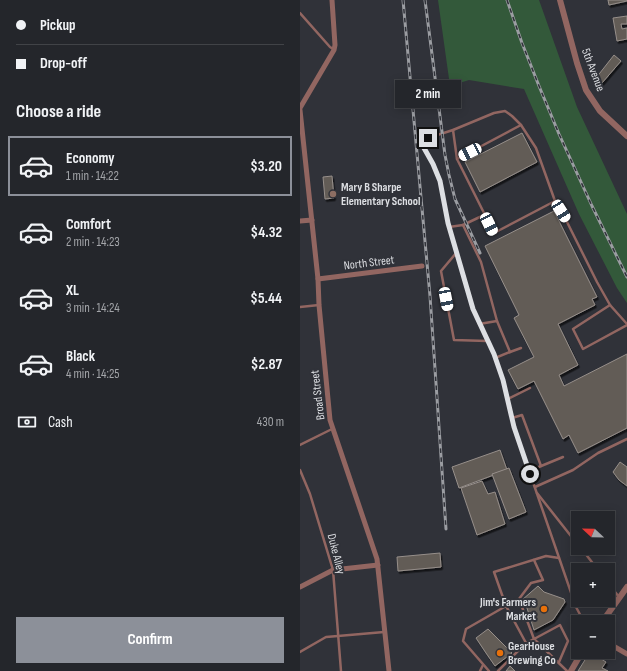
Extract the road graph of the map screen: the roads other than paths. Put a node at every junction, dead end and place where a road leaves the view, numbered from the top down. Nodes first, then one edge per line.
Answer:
1 (332, 0) edge
2 (560, 0) edge
3 (300, 13) edge
4 (334, 50) junction
5 (300, 109) edge
6 (521, 125) junction
7 (453, 130) junction
8 (627, 136) edge
9 (457, 159) junction
10 (555, 201) junction
11 (484, 215) junction
12 (312, 220) junction
13 (300, 221) edge
14 (463, 224) junction
15 (449, 228) junction
16 (457, 252) junction
17 (422, 266) dead end
18 (318, 279) junction
19 (319, 305) junction
20 (610, 305) junction
21 (300, 307) edge
22 (497, 321) junction
23 (479, 324) junction
24 (627, 324) edge
25 (487, 341) junction
26 (521, 348) dead end
27 (510, 352) junction
28 (495, 358) junction
29 (530, 388) dead end
30 (508, 399) junction
31 (512, 418) junction
32 (333, 429) junction
33 (627, 439) edge
34 (300, 445) edge
35 (563, 457) dead end
36 (540, 466) junction
37 (300, 470) edge
38 (529, 471) junction
39 (535, 487) junction
40 (536, 491) junction
41 (571, 536) edge
42 (586, 555) edge
43 (559, 558) junction
44 (534, 560) junction
45 (593, 563) edge
46 (378, 566) junction
47 (333, 570) junction
48 (300, 586) edge
49 (627, 587) edge
50 (615, 592) edge
51 (620, 598) junction
52 (506, 606) junction
53 (580, 615) edge
54 (607, 615) edge
55 (385, 632) junction
56 (338, 636) junction
57 (534, 639) junction
58 (526, 643) junction
59 (615, 647) edge
60 (300, 652) edge
61 (627, 654) edge
62 (578, 659) edge
63 (559, 662) junction
64 (483, 665) junction
65 (341, 671) edge
66 (389, 671) edge
67 (480, 671) edge
68 (488, 671) edge
69 (498, 671) edge
70 (567, 671) edge
71 (571, 671) edge

1 - 4 street
2 - 8 street, 5th Avenue
3 - 4 lane
4 - 5 street
5 - 12 street, Broad Street
6 - 7 lane
6 - 9 lane
6 - 10 lane
7 - 9 lane
7 - 15 lane
9 - 11 lane
10 - 11 lane
10 - 20 lane
11 - 14 lane
12 - 13 street
12 - 18 street, Broad Street
14 - 15 lane
14 - 22 lane
15 - 16 lane
16 - 23 lane
16 - 25 lane
17 - 18 street, North Street
18 - 19 street, Broad Street
19 - 21 lane
19 - 32 street, Broad Street
20 - 24 lane
20 - 24 lane
22 - 23 lane
22 - 27 lane
23 - 25 lane
25 - 28 lane
26 - 27 lane
27 - 28 lane
28 - 30 lane
29 - 30 lane
30 - 31 lane
31 - 36 lane
31 - 38 lane
32 - 34 lane
32 - 46 street, Broad Street
33 - 39 lane
35 - 36 lane
36 - 38 lane
37 - 47 lane, Duke Alley
38 - 39 lane
39 - 40 lane
40 - 41 lane
40 - 43 lane
42 - 45 lane
43 - 44 lane
43 - 53 lane
44 - 52 lane
44 - 57 lane
46 - 47 street
46 - 55 street, Broad Street
47 - 48 street
47 - 56 lane, Duke Alley
49 - 51 street
50 - 51 lane
51 - 54 street
52 - 58 lane
52 - 64 lane
55 - 56 lane
55 - 66 street, Broad Street
56 - 60 lane
56 - 65 lane, Duke Alley
57 - 58 lane
57 - 63 lane
57 - 63 lane
58 - 69 lane
59 - 61 street
62 - 71 street
63 - 70 lane
64 - 67 lane
64 - 68 lane

